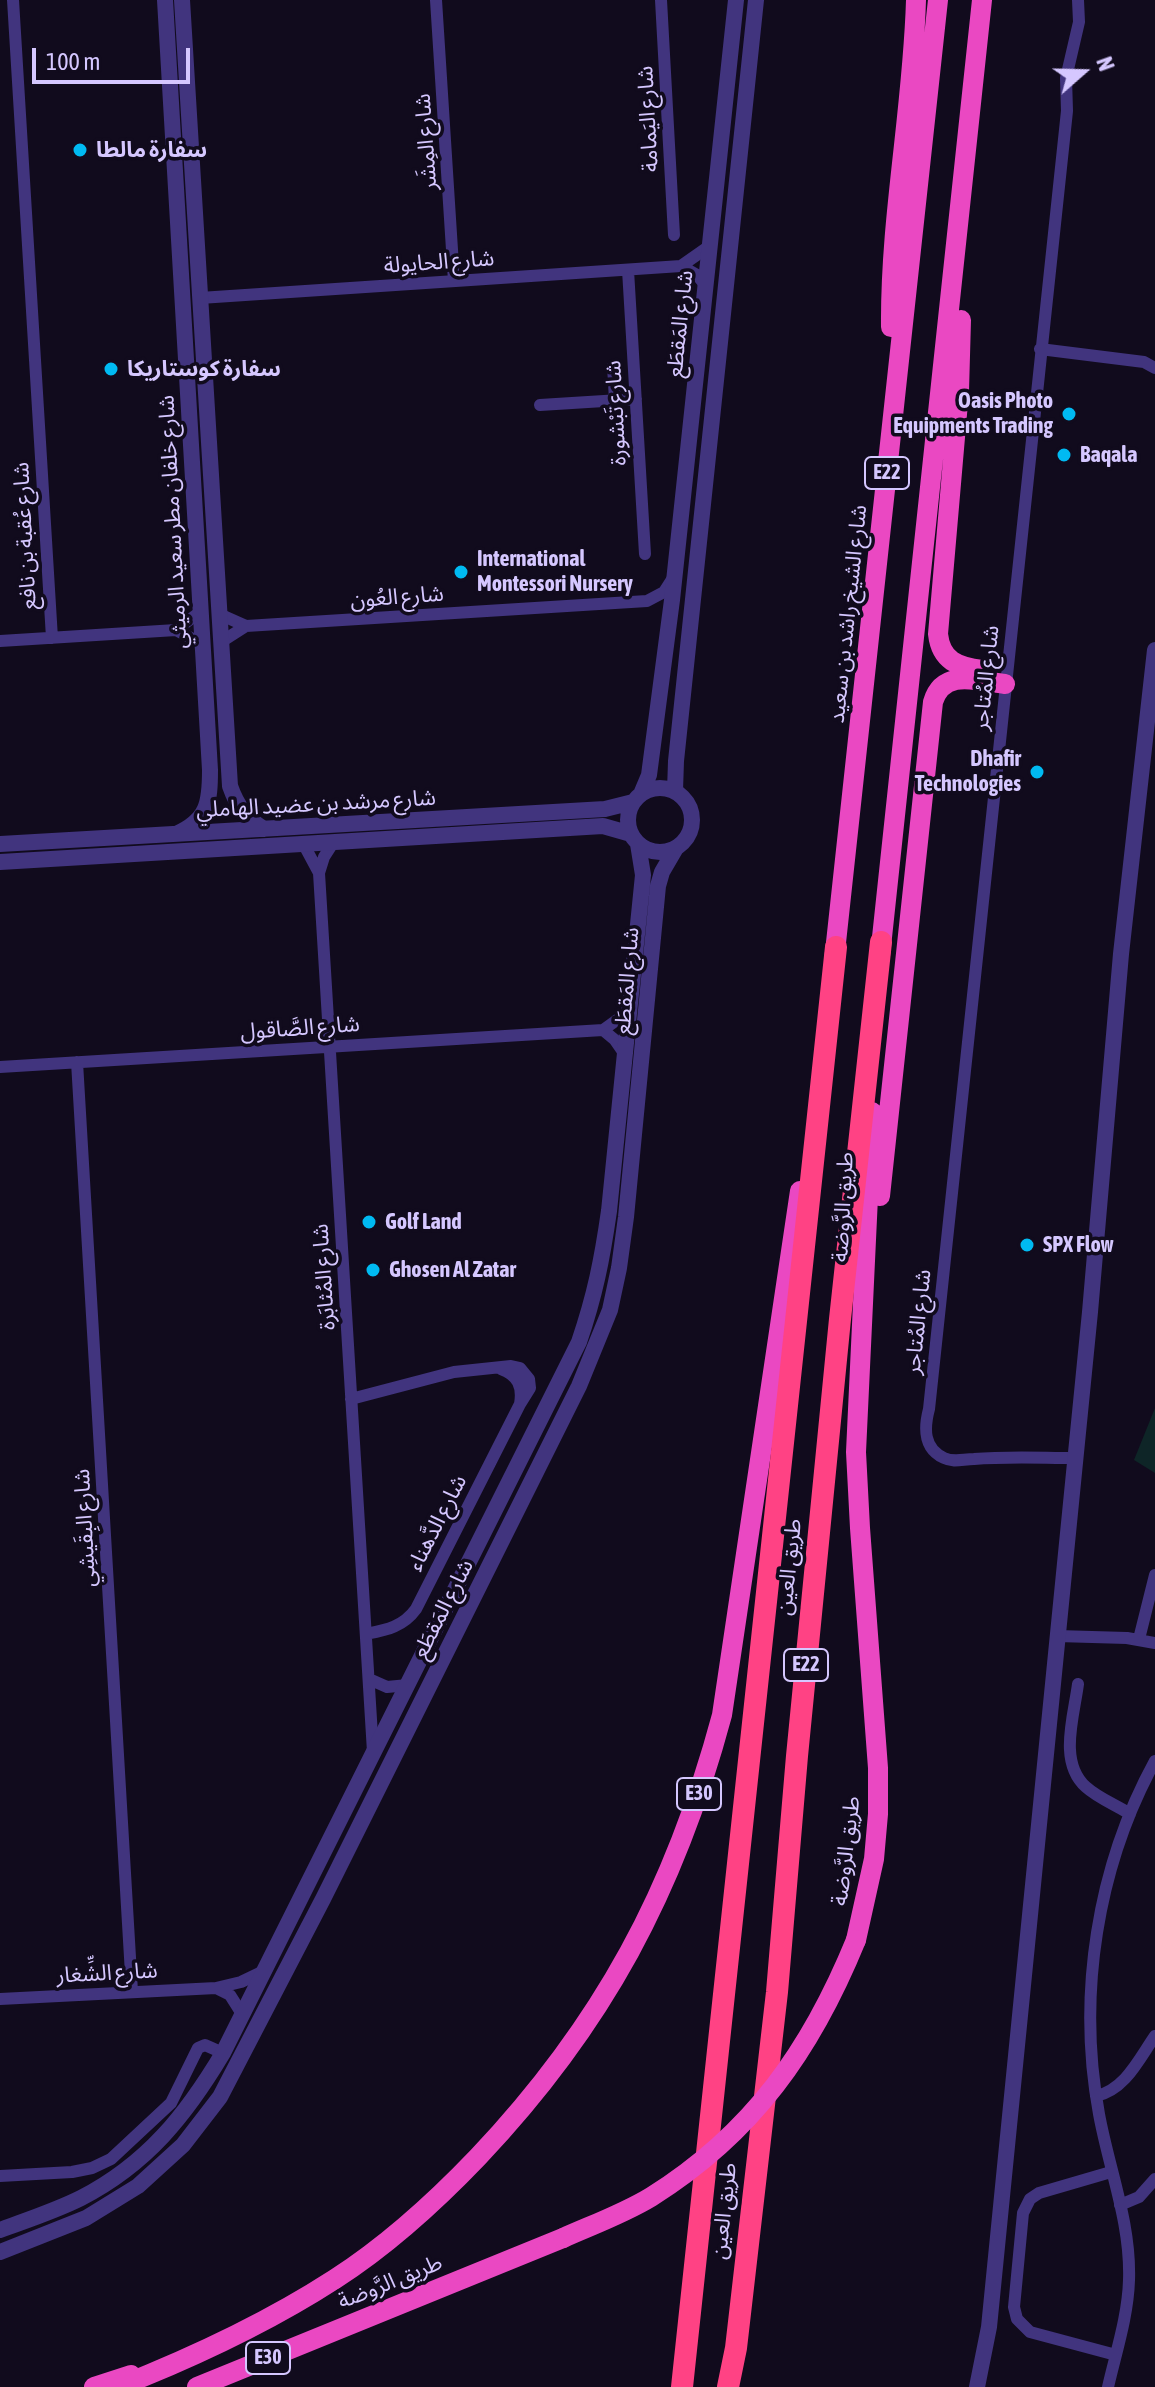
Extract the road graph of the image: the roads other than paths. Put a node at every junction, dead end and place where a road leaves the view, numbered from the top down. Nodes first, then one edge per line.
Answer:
1 (13, 0) edge
2 (165, 0) edge
3 (182, 0) edge
4 (436, 0) edge
5 (661, 0) edge
6 (736, 0) edge
7 (756, 0) edge
8 (916, 0) edge
9 (938, 0) edge
10 (982, 0) edge
11 (990, 0) edge
12 (1078, 0) edge
13 (729, 63) junction
14 (745, 106) junction
15 (968, 135) junction
16 (965, 168) junction
17 (674, 235) dead end
18 (178, 239) junction
19 (197, 239) junction
20 (711, 245) junction
21 (681, 266) junction
22 (628, 270) junction
23 (454, 281) junction
24 (706, 286) junction
25 (200, 298) junction
26 (703, 311) junction
27 (1040, 349) junction
28 (613, 366) dead end
29 (1155, 368) edge
30 (636, 399) junction
31 (615, 400) junction
32 (895, 400) junction
33 (540, 405) dead end
34 (709, 442) junction
35 (645, 554) dead end
36 (675, 576) junction
37 (647, 601) junction
38 (200, 612) junction
39 (219, 614) junction
40 (670, 620) junction
41 (246, 626) junction
42 (176, 630) junction
43 (52, 638) junction
44 (0, 641) edge
45 (221, 642) junction
46 (202, 644) junction
47 (1155, 650) edge
48 (1006, 678) junction
49 (228, 768) junction
50 (210, 770) junction
51 (675, 791) junction
52 (637, 798) junction
53 (264, 829) junction
54 (176, 834) junction
55 (634, 839) junction
56 (333, 843) junction
57 (0, 844) edge
58 (304, 845) junction
59 (676, 848) junction
60 (0, 862) edge
61 (319, 873) junction
62 (881, 942) junction
63 (836, 947) junction
64 (628, 1012) junction
65 (603, 1030) junction
66 (330, 1045) junction
67 (624, 1053) junction
68 (77, 1062) junction
69 (0, 1067) edge
70 (857, 1395) junction
71 (351, 1399) junction
72 (1075, 1458) junction
73 (481, 1539) junction
74 (496, 1553) junction
75 (1155, 1575) edge
76 (366, 1634) junction
77 (1057, 1636) junction
78 (1139, 1639) junction
79 (1155, 1643) edge
80 (369, 1679) junction
81 (1078, 1684) dead end
82 (408, 1685) junction
83 (373, 1756) junction
84 (1155, 1761) edge
85 (1130, 1814) junction
86 (311, 1878) junction
87 (323, 1899) junction
88 (264, 1971) junction
89 (216, 1988) junction
90 (132, 1991) junction
91 (0, 1999) edge
92 (242, 2014) junction
93 (1155, 2036) edge
94 (223, 2053) junction
95 (1096, 2096) junction
96 (1111, 2172) junction
97 (0, 2176) edge
98 (1155, 2179) edge
99 (1120, 2205) junction
100 (0, 2230) edge
101 (0, 2252) edge
102 (1116, 2355) junction
103 (170, 2366) junction
104 (94, 2387) edge
105 (118, 2387) edge
106 (197, 2387) edge
107 (682, 2387) edge
108 (728, 2387) edge
109 (977, 2387) edge
110 (1108, 2387) edge

1 - 43 street, شارع عُقبة بن نافع
2 - 18 street, شارع خلفان مطر سعيد الرميثي
3 - 19 street, شارع خلفان مطر سعيد الرميثي
4 - 23 street, شارع المِشَر
5 - 17 street, شارع اليَمامة
6 - 13 street, شارع المَقطَع
7 - 14 street, شارع المَقطَع
8 - 32 highway
9 - 32 highway, شارع الشيخ راشد بن سعيد / E22
10 - 15 highway, E22
11 - 15 highway
12 - 27 street, شارع المُتاجر
13 - 14 street
13 - 20 street, شارع المَقطَع
14 - 34 street, شارع المَقطَع
15 - 16 highway, E22
16 - 48 highway
16 - 62 highway, E22
18 - 19 street
18 - 38 street, شارع خلفان مطر سعيد الرميثي
19 - 25 street, شارع خلفان مطر سعيد الرميثي
20 - 21 street
20 - 24 street, شارع المَقطَع
21 - 22 street, شارع الحايولة
21 - 24 street
22 - 23 street, شارع الحايولة
22 - 30 street, شارع تَبْشورة
23 - 25 street, شارع الحايولة
24 - 26 street, شارع المَقطَع
25 - 39 street, شارع خلفان مطر سعيد الرميثي
26 - 34 street
26 - 36 street, شارع المَقطَع
27 - 29 street
27 - 48 street, شارع المُتاجر
28 - 31 street
30 - 31 street
30 - 35 street, شارع تَبْشورة
31 - 33 street
32 - 63 highway, شارع الشيخ راشد بن سعيد / E22
34 - 51 street, شارع المَقطَع
36 - 37 street
36 - 40 street, شارع المَقطَع
37 - 40 street
37 - 41 street, شارع العُون
38 - 42 street
38 - 46 street, شارع خلفان مطر سعيد الرميثي
39 - 41 street, شارع العُون
39 - 45 street, شارع خلفان مطر سعيد الرميثي
40 - 52 street, شارع المَقطَع
41 - 45 street, شارع العُون
42 - 43 street
42 - 46 street
43 - 44 street
45 - 49 street, شارع خلفان مطر سعيد الرميثي
46 - 50 street, شارع خلفان مطر سعيد الرميثي
47 - 72 street
48 - 70 highway
48 - 72 street, شارع المُتاجر
49 - 50 street
49 - 53 street, شارع خلفان مطر سعيد الرميثي
50 - 54 street, شارع خلفان مطر سعيد الرميثي
51 - 52 street
51 - 59 street
52 - 53 street, شارع مرشد بن عضيد الهاملي
52 - 55 street
53 - 54 street, شارع مرشد بن عضيد الهاملي
54 - 57 street, شارع مرشد بن عضيد الهاملي
55 - 56 street, شارع مرشد بن عضيد الهاملي
55 - 59 street
55 - 64 street, شارع المَقطَع
56 - 58 street, شارع مرشد بن عضيد الهاملي
56 - 61 street, شارع المُثابَرة
58 - 60 street, شارع مرشد بن عضيد الهاملي
58 - 61 street, شارع المُثابَرة
59 - 74 street, شارع المَقطَع
61 - 66 street, شارع المُثابَرة
62 - 70 highway, طريق الرَّوضة / E30
62 - 108 highway, طريق العين / E22
63 - 103 highway, طريق الرَّوضة / E30
63 - 107 highway, طريق العين / E22
64 - 65 street
64 - 67 street, شارع المَقطَع
65 - 66 street, شارع الصَّاقول
65 - 67 street
66 - 68 street, شارع الصَّاقول
66 - 71 street, شارع المُثابَرة
67 - 73 street, شارع المَقطَع
68 - 69 street, شارع الصَّاقول
68 - 90 street, شارع البِقَيشِي
70 - 106 highway, طريق الرَّوضة / E30, bridge
71 - 76 street, شارع المُثابَرة
71 - 76 street, شارع الدَّهناء
72 - 77 street
73 - 74 street
73 - 82 street, شارع المَقطَع
74 - 87 street, شارع المَقطَع
75 - 78 street
76 - 80 street, شارع المُثابَرة
77 - 78 street
77 - 109 street
78 - 79 street
80 - 82 street
80 - 83 street, شارع المُثابَرة
81 - 85 street
82 - 83 street, شارع المَقطَع
83 - 86 street, شارع المَقطَع
84 - 85 street
85 - 95 street
86 - 87 street
86 - 88 street, شارع المَقطَع
87 - 101 street, شارع المَقطَع
88 - 89 street, شارع الشِّغار
88 - 92 street, شارع المَقطَع
89 - 90 street, شارع الشِّغار
89 - 92 street
90 - 91 street, شارع الشِّغار
92 - 94 street, شارع المَقطَع
93 - 95 street
94 - 97 street
94 - 100 street, شارع المَقطَع
95 - 96 street
96 - 99 street
96 - 102 street
98 - 99 street
99 - 102 street
102 - 110 street
103 - 104 highway
103 - 105 highway, طريق الرَّوضة / E30

